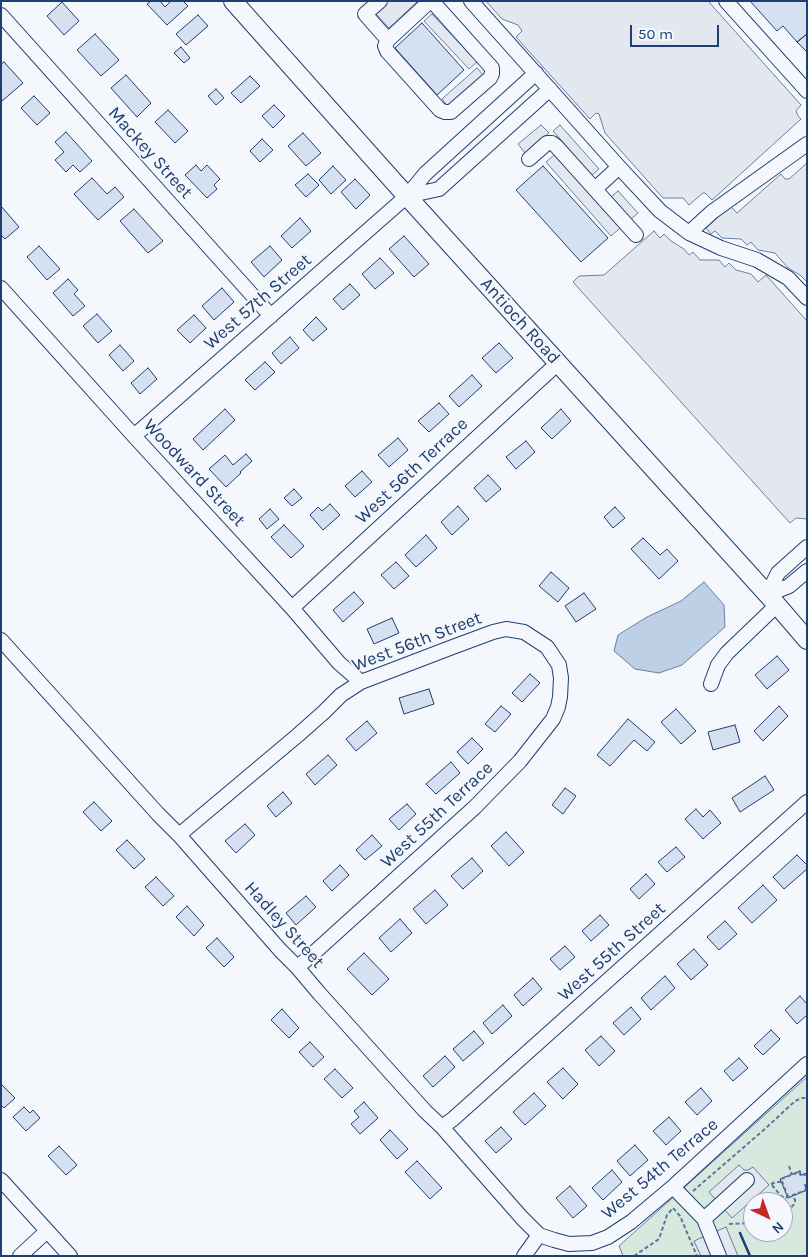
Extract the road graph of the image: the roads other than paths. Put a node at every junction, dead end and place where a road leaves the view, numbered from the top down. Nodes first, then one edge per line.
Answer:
1 (233, 1) edge
2 (380, 1) edge
3 (431, 1) edge
4 (471, 1) edge
5 (726, 1) edge
6 (1, 15) edge
7 (388, 40) junction
8 (536, 74) junction
9 (550, 89) junction
10 (807, 91) edge
11 (807, 144) edge
12 (529, 159) dead end
13 (619, 167) junction
14 (595, 190) junction
15 (407, 196) junction
16 (689, 233) junction
17 (636, 235) dead end
18 (1, 288) edge
19 (807, 298) edge
20 (271, 316) junction
21 (558, 363) junction
22 (134, 436) junction
23 (807, 547) edge
24 (807, 571) edge
25 (772, 600) junction
26 (292, 608) junction
27 (1, 640) edge
28 (807, 640) edge
29 (559, 666) joint
30 (361, 682) junction
31 (711, 684) dead end
32 (807, 802) edge
33 (179, 835) junction
34 (297, 966) junction
35 (807, 1064) edge
36 (442, 1127) junction
37 (1, 1180) edge
38 (747, 1180) dead end
39 (673, 1186) junction
40 (704, 1219) junction
41 (47, 1231) junction
42 (539, 1235) junction
43 (20, 1256) edge
44 (70, 1256) edge
45 (524, 1256) edge
46 (719, 1256) edge

1 - 15 main road, Antioch Road
2 - 7 street
3 - 7 street
3 - 7 street
4 - 8 street
5 - 10 street
6 - 20 street, Mackey Street
8 - 9 street
8 - 15 street, West 57th Street
9 - 13 street
9 - 15 street
11 - 16 street
12 - 14 street
13 - 14 street
13 - 16 street
14 - 17 street
15 - 20 street, West 57th Street
15 - 21 main road, Antioch Road
16 - 19 street
18 - 22 street, Woodward Street
20 - 22 street, West 57th Street
21 - 25 main road, Antioch Road
21 - 26 street, West 56th Terrace
22 - 26 street, Woodward Street
23 - 25 street
24 - 25 street
25 - 28 main road, Antioch Road
25 - 31 street
26 - 30 street, Woodward Street
27 - 33 street, Hadley Street
29 - 30 street, West 56th Street
29 - 34 street, West 55th Terrace
30 - 33 street, West 56th Street
32 - 36 street, West 55th Street
33 - 34 street, Hadley Street
34 - 36 street, Hadley Street
35 - 39 street, West 54th Terrace
36 - 42 street, Hadley Street
37 - 41 street
38 - 40 street
39 - 40 street
39 - 42 street, West 54th Terrace
40 - 46 street
41 - 43 street
41 - 44 street
42 - 45 street

